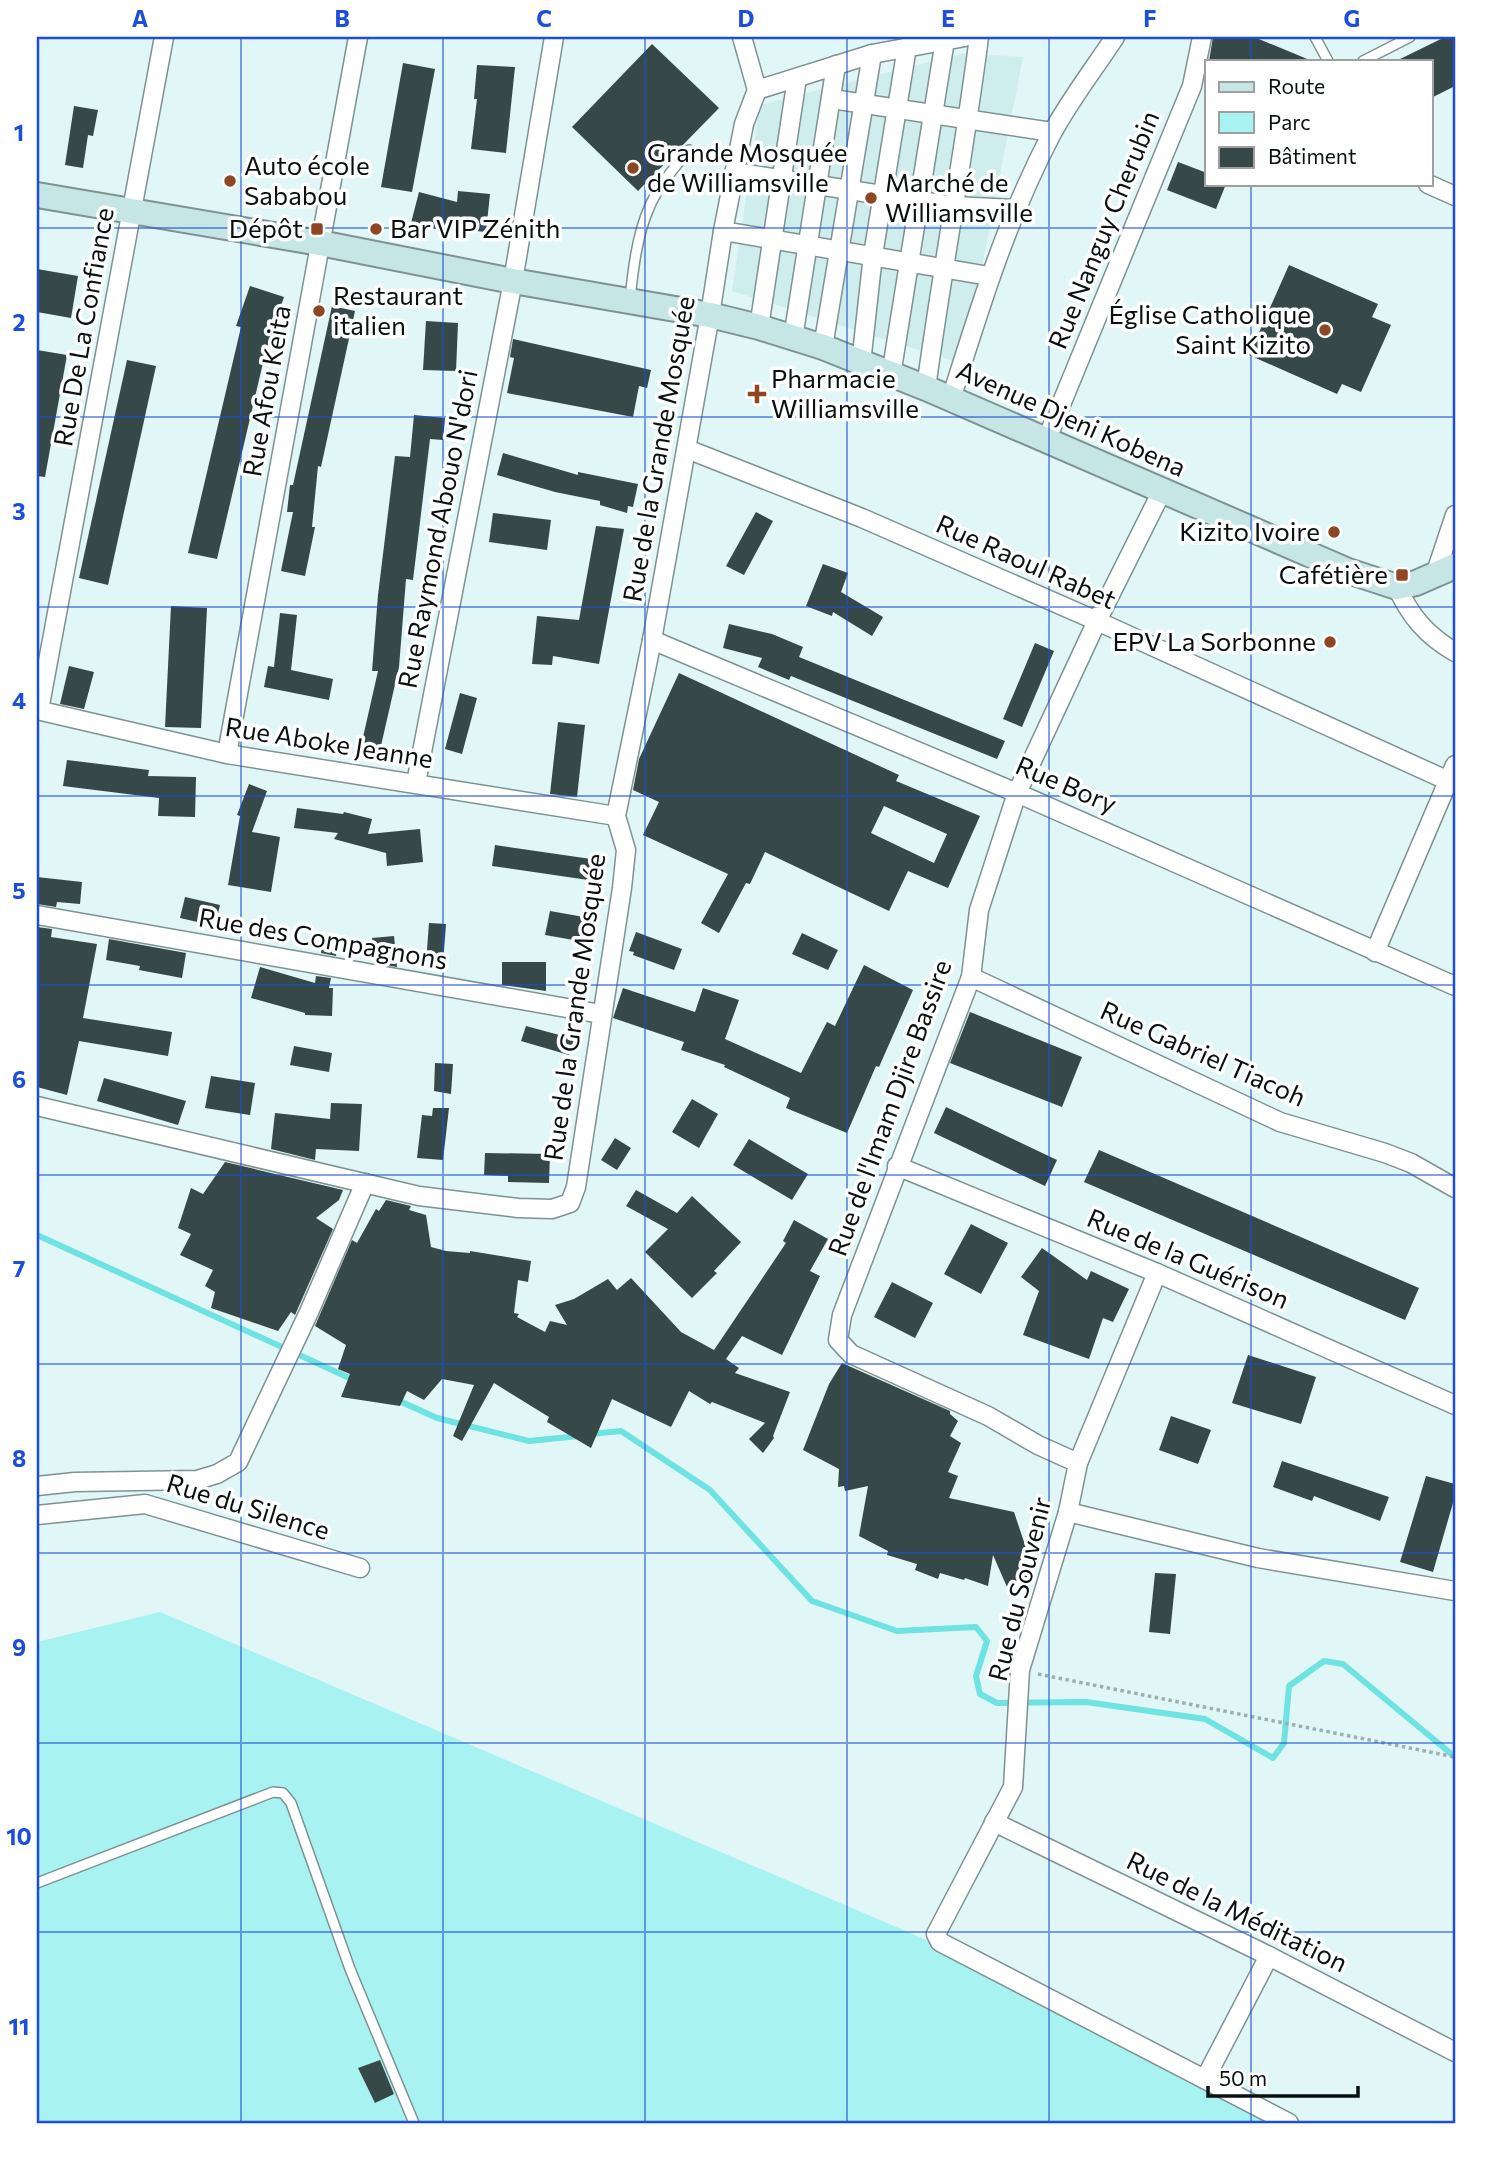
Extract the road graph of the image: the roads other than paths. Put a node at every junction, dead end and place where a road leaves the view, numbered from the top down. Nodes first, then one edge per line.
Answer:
1 (164, 37) edge
2 (358, 37) edge
3 (554, 37) edge
4 (742, 37) edge
5 (965, 37) edge
6 (979, 37) edge
7 (1115, 37) edge
8 (1202, 37) edge
9 (1315, 37) edge
10 (1410, 37) edge
11 (945, 40) junction
12 (907, 47) junction
13 (872, 54) junction
14 (1327, 60) edge
15 (1365, 60) edge
16 (836, 65) junction
17 (797, 78) junction
18 (1199, 89) edge
19 (757, 90) junction
20 (832, 99) junction
21 (863, 104) junction
22 (898, 110) junction
23 (933, 115) junction
24 (968, 121) junction
25 (1052, 132) junction
26 (689, 150) dead end
27 (734, 172) junction
28 (782, 178) junction
29 (817, 184) junction
30 (1432, 186) edge
31 (848, 189) junction
32 (37, 195) edge
33 (884, 195) junction
34 (1455, 196) edge
35 (918, 200) junction
36 (953, 206) junction
37 (1015, 209) junction
38 (132, 210) junction
39 (723, 232) junction
40 (772, 239) junction
41 (320, 243) junction
42 (807, 244) junction
43 (838, 250) junction
44 (873, 256) junction
45 (908, 261) junction
46 (943, 267) junction
47 (989, 276) junction
48 (513, 281) junction
49 (630, 301) junction
50 (710, 315) junction
51 (760, 327) junction
52 (793, 338) junction
53 (823, 347) junction
54 (861, 363) junction
55 (891, 375) junction
56 (926, 388) junction
57 (951, 399) junction
58 (1046, 441) junction
59 (687, 449) junction
60 (1162, 491) junction
61 (1455, 515) edge
62 (1445, 571) edge
63 (1397, 587) junction
64 (1097, 621) junction
65 (652, 640) junction
66 (1455, 652) edge
67 (38, 710) edge
68 (228, 754) junction
69 (1453, 777) edge
70 (416, 783) junction
71 (1017, 793) junction
72 (616, 816) junction
73 (37, 915) edge
74 (1375, 952) junction
75 (971, 977) junction
76 (1455, 986) edge
77 (601, 1014) junction
78 (37, 1105) edge
79 (897, 1166) junction
80 (365, 1184) junction
81 (1455, 1188) edge
82 (1157, 1273) junction
83 (1455, 1405) edge
84 (1078, 1462) junction
85 (37, 1486) edge
86 (1068, 1513) junction
87 (37, 1515) edge
88 (360, 1568) dead end
89 (1455, 1591) edge
90 (994, 1822) junction
91 (37, 1882) edge
92 (1269, 1956) junction
93 (1455, 2052) edge
94 (1205, 2079) junction
95 (414, 2123) edge
96 (1289, 2123) edge

1 - 38 street, Rue De La Confiance
2 - 41 street, Rue Afou Keita
3 - 48 street, Rue Raymond Abouo N'dori
4 - 19 street
5 - 11 street
6 - 24 street
7 - 25 street
8 - 18 street, Rue Nanguy Cherubin
9 - 14 lane
10 - 15 lane
11 - 12 street
11 - 23 street
12 - 13 street
12 - 22 street
13 - 16 street
13 - 21 street
16 - 17 street
16 - 20 street
17 - 19 street
17 - 28 street
18 - 58 street, Rue Nanguy Cherubin
19 - 27 street, Rue de la Grande Mosquée
20 - 21 street
20 - 29 street
21 - 22 street
21 - 31 street
22 - 23 street
22 - 33 street
23 - 24 street
23 - 35 street
24 - 25 street
24 - 36 street
25 - 37 street
26 - 49 lane
27 - 28 street
27 - 39 street, Rue de la Grande Mosquée
28 - 29 street
28 - 40 street
29 - 31 street
29 - 42 street
30 - 34 street
31 - 33 street
31 - 43 street
32 - 38 street, Avenue Djeni Kobena
33 - 35 street
33 - 44 street
35 - 36 street
35 - 45 street
36 - 37 street
36 - 46 street
37 - 47 street
38 - 41 street, Avenue Djeni Kobena
38 - 67 street, Rue De La Confiance
39 - 40 street
39 - 50 street, Rue de la Grande Mosquée
40 - 42 street
40 - 51 street
41 - 48 street, Avenue Djeni Kobena
41 - 68 street, Rue Afou Keita
42 - 43 street
42 - 52 street
43 - 44 street
43 - 53 street
44 - 45 street
44 - 54 street
45 - 46 street
45 - 55 street
46 - 47 street
46 - 56 street
47 - 57 street
48 - 49 street, Avenue Djeni Kobena
48 - 70 street, Rue Raymond Abouo N'dori
49 - 50 street, Avenue Djeni Kobena
50 - 51 street, Avenue Djeni Kobena
50 - 59 street, Rue de la Grande Mosquée
51 - 52 street, Avenue Djeni Kobena
52 - 53 street, Avenue Djeni Kobena
53 - 54 street, Avenue Djeni Kobena
54 - 55 street, Avenue Djeni Kobena
55 - 56 street, Avenue Djeni Kobena
56 - 57 street, Avenue Djeni Kobena
57 - 58 street, Avenue Djeni Kobena
58 - 60 street, Avenue Djeni Kobena
59 - 64 street, Rue Raoul Rabet
59 - 65 street, Rue de la Grande Mosquée
60 - 63 street, Avenue Djeni Kobena
60 - 64 street, Rue de l'Imam Djire Bassire
61 - 62 street
62 - 63 street
63 - 66 street
64 - 69 street, Rue Raoul Rabet
64 - 71 street, Rue de l'Imam Djire Bassire
65 - 71 street, Rue Bory
65 - 72 street, Rue de la Grande Mosquée
67 - 68 street, Rue Aboke Jeanne
68 - 70 street, Rue Aboke Jeanne
69 - 74 street
70 - 72 street, Rue Aboke Jeanne
71 - 74 street, Rue Bory
71 - 75 street, Rue de l'Imam Djire Bassire
72 - 77 street, Rue de la Grande Mosquée
73 - 77 street, Rue des Compagnons
74 - 76 street, Rue Bory
75 - 79 street, Rue de l'Imam Djire Bassire
75 - 81 street, Rue Gabriel Tiacoh
77 - 80 street, Rue de la Grande Mosquée
78 - 80 street, Rue de la Grande Mosquée
79 - 82 street, Rue de la Guérison
79 - 84 street, Rue de l'Imam Djire Bassire
80 - 85 street
82 - 83 street, Rue de la Guérison
82 - 84 street, Rue du Souvenir
84 - 86 street, Rue du Souvenir
86 - 89 street
86 - 90 street, Rue du Souvenir
87 - 88 street, Rue du Silence
90 - 92 street, Rue de la Méditation
90 - 94 street, Rue du Souvenir
91 - 95 lane
92 - 93 street, Rue de la Méditation
92 - 94 street
94 - 96 street, Rue du Souvenir

